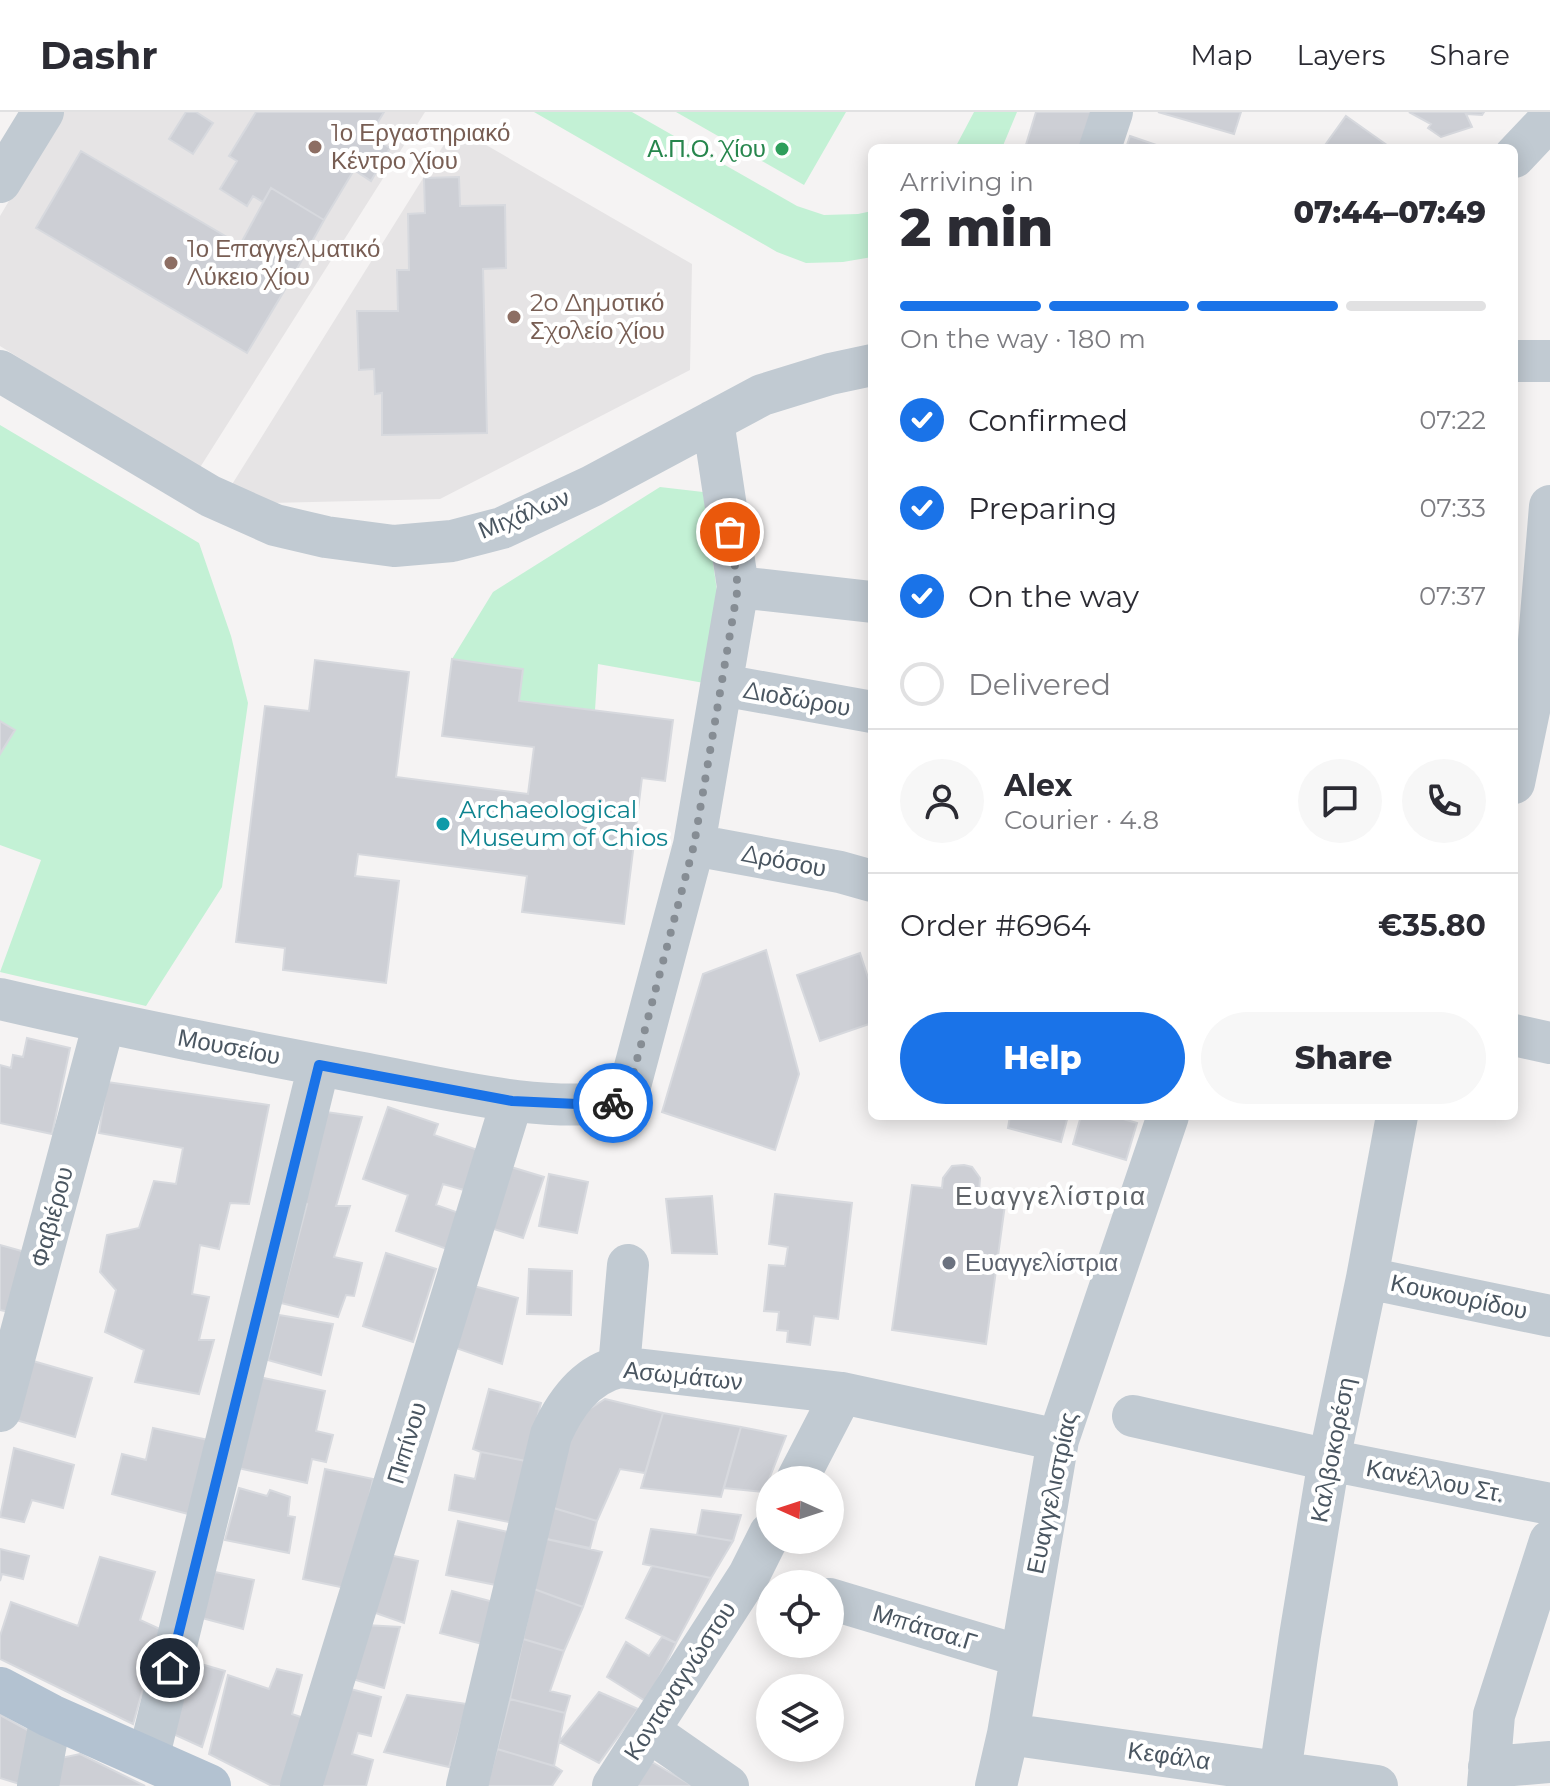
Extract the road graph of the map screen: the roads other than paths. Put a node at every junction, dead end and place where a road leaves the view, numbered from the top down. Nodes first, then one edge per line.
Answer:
1 (43, 112) edge
2 (1112, 112) edge
3 (1550, 119) edge
4 (1101, 144) edge
5 (1518, 153) edge
6 (0, 182) edge
7 (1518, 361) edge
8 (1550, 361) edge
9 (868, 366) edge
10 (0, 371) edge
11 (713, 421) junction
12 (1550, 506) edge
13 (738, 587) junction
14 (868, 602) edge
15 (1533, 678) edge
16 (722, 685) junction
17 (868, 711) edge
18 (1518, 761) edge
19 (694, 845) junction
20 (868, 880) edge
21 (0, 999) edge
22 (104, 1023) junction
23 (1518, 1036) edge
24 (1550, 1043) edge
25 (319, 1065) junction
26 (512, 1101) junction
27 (1167, 1120) edge
28 (1396, 1120) edge
29 (628, 1265) dead end
30 (1367, 1278) junction
31 (1550, 1316) edge
32 (619, 1367) junction
33 (842, 1393) junction
34 (0, 1411) edge
35 (1133, 1416) dead end
36 (1058, 1440) junction
37 (1329, 1460) junction
38 (804, 1466) edge
39 (1550, 1504) edge
40 (1550, 1541) edge
41 (756, 1591) edge
42 (844, 1603) edge
43 (1020, 1656) junction
44 (0, 1689) edge
45 (51, 1716) junction
46 (649, 1731) junction
47 (1008, 1734) junction
48 (148, 1759) junction
49 (1550, 1762) edge
50 (1488, 1777) edge
51 (1279, 1779) edge
52 (38, 1786) edge
53 (209, 1786) edge
54 (301, 1786) edge
55 (467, 1786) edge
56 (613, 1786) edge
57 (728, 1786) edge
58 (996, 1786) edge
59 (1377, 1786) edge

1 - 6 street
2 - 4 street
3 - 5 street
7 - 8 street
9 - 11 street, Μιχάλων
10 - 11 street, Μιχάλων
11 - 13 street, Μουσείου
12 - 15 street
13 - 14 street
13 - 16 street, Μουσείου
15 - 18 street
16 - 17 street, Διοδώρου
16 - 19 street, Μουσείου
19 - 20 street, Δρόσου
19 - 26 street, Μουσείου
21 - 22 street, Μουσείου
22 - 25 street, Μουσείου
22 - 34 street, Φαβιέρου
23 - 24 street
25 - 26 street, Μουσείου
25 - 48 street
26 - 54 street, Πιπίνου
27 - 36 street, Ευαγγελιστρίας
28 - 30 street, Καλβοκορέση
29 - 32 street
30 - 31 street, Κουκουρίδου
30 - 37 street, Καλβοκορέση
32 - 33 street, Ασωμάτων
32 - 55 street, Ασωμάτων
33 - 36 street, Ασωμάτων
33 - 38 street
35 - 37 street, Κανέλλου Στ.
36 - 43 street, Ευαγγελιστρίας
37 - 39 street, Κανέλλου Στ.
37 - 51 street, Καλβοκορέση
40 - 50 street
41 - 46 street, Κονταναγνώστου
42 - 43 street, Μπάτσα.Γ
43 - 47 street, Ευαγγελιστρίας
44 - 45 main road
45 - 48 main road
45 - 52 street
46 - 56 street, Κονταναγνώστου
46 - 57 street
47 - 51 street, Κεφάλα
47 - 58 street, Ευαγγελιστρίας
48 - 53 main road
49 - 50 street
51 - 59 street, Κεφάλα

